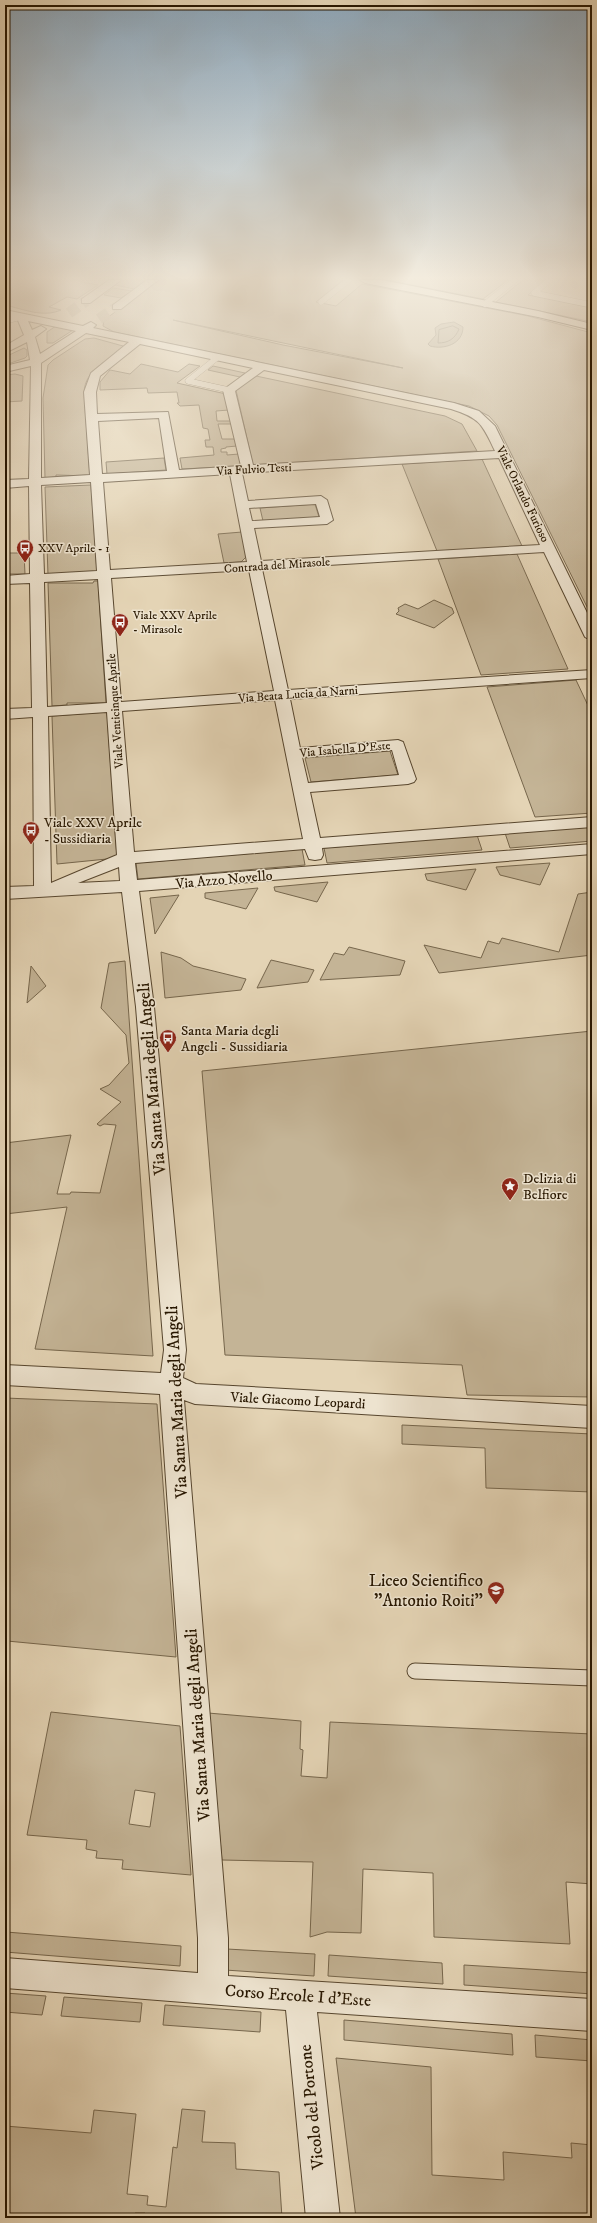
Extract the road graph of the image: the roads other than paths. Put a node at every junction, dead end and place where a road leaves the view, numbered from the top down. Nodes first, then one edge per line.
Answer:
1 (36, 384) edge
2 (92, 384) edge
3 (200, 384) edge
4 (238, 384) edge
5 (345, 384) edge
6 (229, 390) junction
7 (92, 418) junction
8 (503, 454) junction
9 (242, 470) junction
10 (174, 474) junction
11 (98, 478) junction
12 (35, 482) junction
13 (5, 484) edge
14 (242, 505) junction
15 (246, 525) junction
16 (550, 548) junction
17 (255, 566) junction
18 (105, 575) junction
19 (38, 579) junction
20 (5, 580) edge
21 (592, 637) edge
22 (592, 674) edge
23 (282, 695) junction
24 (115, 707) junction
25 (40, 712) junction
26 (5, 714) edge
27 (294, 753) junction
28 (301, 788) junction
29 (592, 822) edge
30 (486, 830) junction
31 (313, 844) junction
32 (592, 849) edge
33 (495, 857) junction
34 (126, 858) junction
35 (318, 871) junction
36 (130, 886) junction
37 (42, 891) junction
38 (5, 893) edge
39 (5, 1375) edge
40 (171, 1384) junction
41 (592, 1417) edge
42 (415, 1671) dead end
43 (592, 1678) edge
44 (5, 1973) edge
45 (213, 1990) junction
46 (300, 1995) junction
47 (592, 2015) edge
48 (323, 2218) edge

1 - 12 street
2 - 7 street, Viale Venticinque Aprile
3 - 6 lane
4 - 6 street
5 - 8 street, Viale Orlando Furioso
6 - 9 street, Via Isabella D'Este
7 - 10 street
7 - 11 street, Viale Venticinque Aprile
8 - 9 street, Via Fulvio Testi
8 - 16 street, Viale Orlando Furioso
9 - 10 street, Via Fulvio Testi
9 - 14 street, Via Isabella D'Este
10 - 11 street, Via Fulvio Testi
11 - 12 street, Via Fulvio Testi
11 - 18 street, Viale Venticinque Aprile
12 - 13 street, Via Fulvio Testi
12 - 19 street
14 - 15 street, Via Isabella D'Este
14 - 15 street
15 - 17 street, Via Isabella D'Este
16 - 17 street, Contrada del Mirasole
16 - 21 street, Viale Orlando Furioso
17 - 18 street, Contrada del Mirasole
17 - 23 street, Via Isabella D'Este
18 - 19 street, Contrada del Mirasole
18 - 24 street, Viale Venticinque Aprile
19 - 20 street, Contrada del Mirasole
19 - 25 street
22 - 23 street, Via Beata Lucia da Narni
23 - 24 street, Via Beata Lucia da Narni
23 - 27 street, Via Isabella D'Este
24 - 25 street, Via Beata Lucia da Narni
24 - 34 street, Viale Venticinque Aprile
25 - 26 street, Via Beata Lucia da Narni
25 - 37 street
27 - 28 street, Via Isabella D'Este
27 - 28 street, Via Isabella D'Este
28 - 31 street, Via Isabella D'Este
29 - 30 street, Via Azzo Novello
30 - 31 street, Via Azzo Novello
30 - 33 street
31 - 34 street, Via Azzo Novello
31 - 35 street
32 - 33 street, Via Azzo Novello
33 - 35 street, Via Azzo Novello
34 - 36 street, Viale Venticinque Aprile
34 - 37 street, Via Azzo Novello
35 - 36 street, Via Azzo Novello
36 - 37 street, Via Azzo Novello
36 - 40 street, Via Santa Maria degli Angeli
37 - 38 street, Via Azzo Novello
39 - 40 street, Viale Giacomo Leopardi
40 - 41 street, Viale Giacomo Leopardi
40 - 45 street, Via Santa Maria degli Angeli
42 - 43 lane
44 - 45 street, Corso Ercole I d'Este
45 - 46 street, Corso Ercole I d'Este
46 - 47 street, Corso Ercole I d'Este
46 - 48 street, Vicolo del Portone

